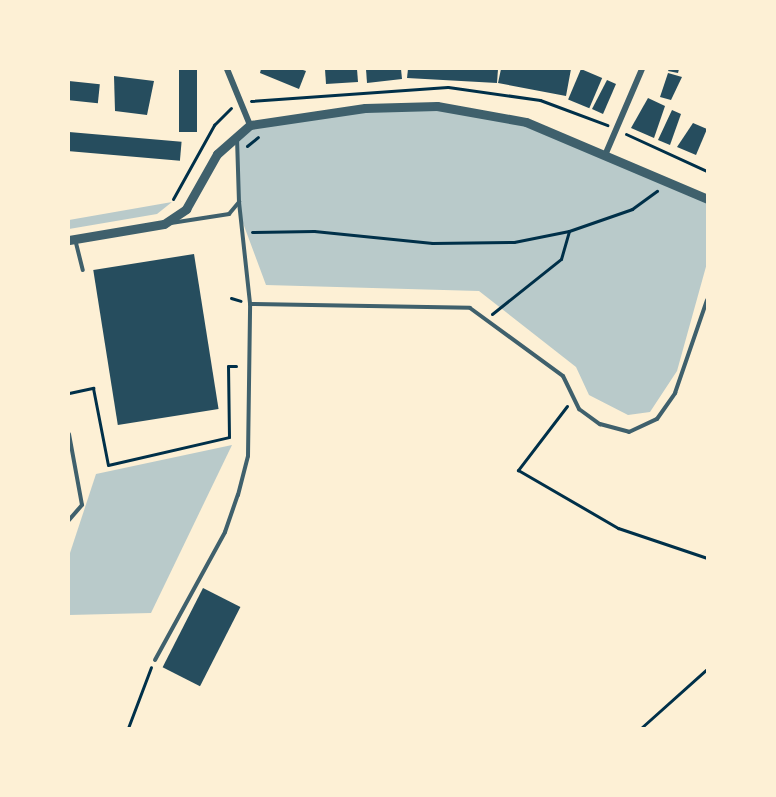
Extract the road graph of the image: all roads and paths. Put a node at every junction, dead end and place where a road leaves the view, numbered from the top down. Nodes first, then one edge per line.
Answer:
1 (227, 69) edge
2 (642, 69) edge
3 (249, 125) junction
4 (262, 131) dead end
5 (237, 134) junction
6 (239, 150) junction
7 (606, 153) junction
8 (665, 180) junction
9 (707, 199) edge
10 (239, 202) junction
11 (164, 224) junction
12 (569, 231) junction
13 (242, 232) junction
14 (72, 239) edge
15 (83, 270) dead end
16 (707, 300) edge
17 (250, 304) junction
18 (486, 318) junction
19 (236, 366) dead end
20 (69, 393) edge
21 (573, 398) junction
22 (69, 434) edge
23 (69, 520) edge
24 (707, 558) edge
25 (154, 660) joint
26 (707, 669) edge
27 (128, 728) edge
28 (641, 728) edge

1 - 3 street
2 - 7 street
3 - 5 street
3 - 7 street
4 - 6 path
5 - 6 lane
5 - 11 street
6 - 10 lane
7 - 8 street
8 - 9 street
8 - 12 path
10 - 11 lane
10 - 13 lane
11 - 14 street
12 - 13 path
12 - 18 path
13 - 17 lane
14 - 15 lane
16 - 21 lane
17 - 18 lane
17 - 25 lane
18 - 21 lane
19 - 20 path
21 - 24 path
22 - 23 lane
25 - 27 path
26 - 28 path

